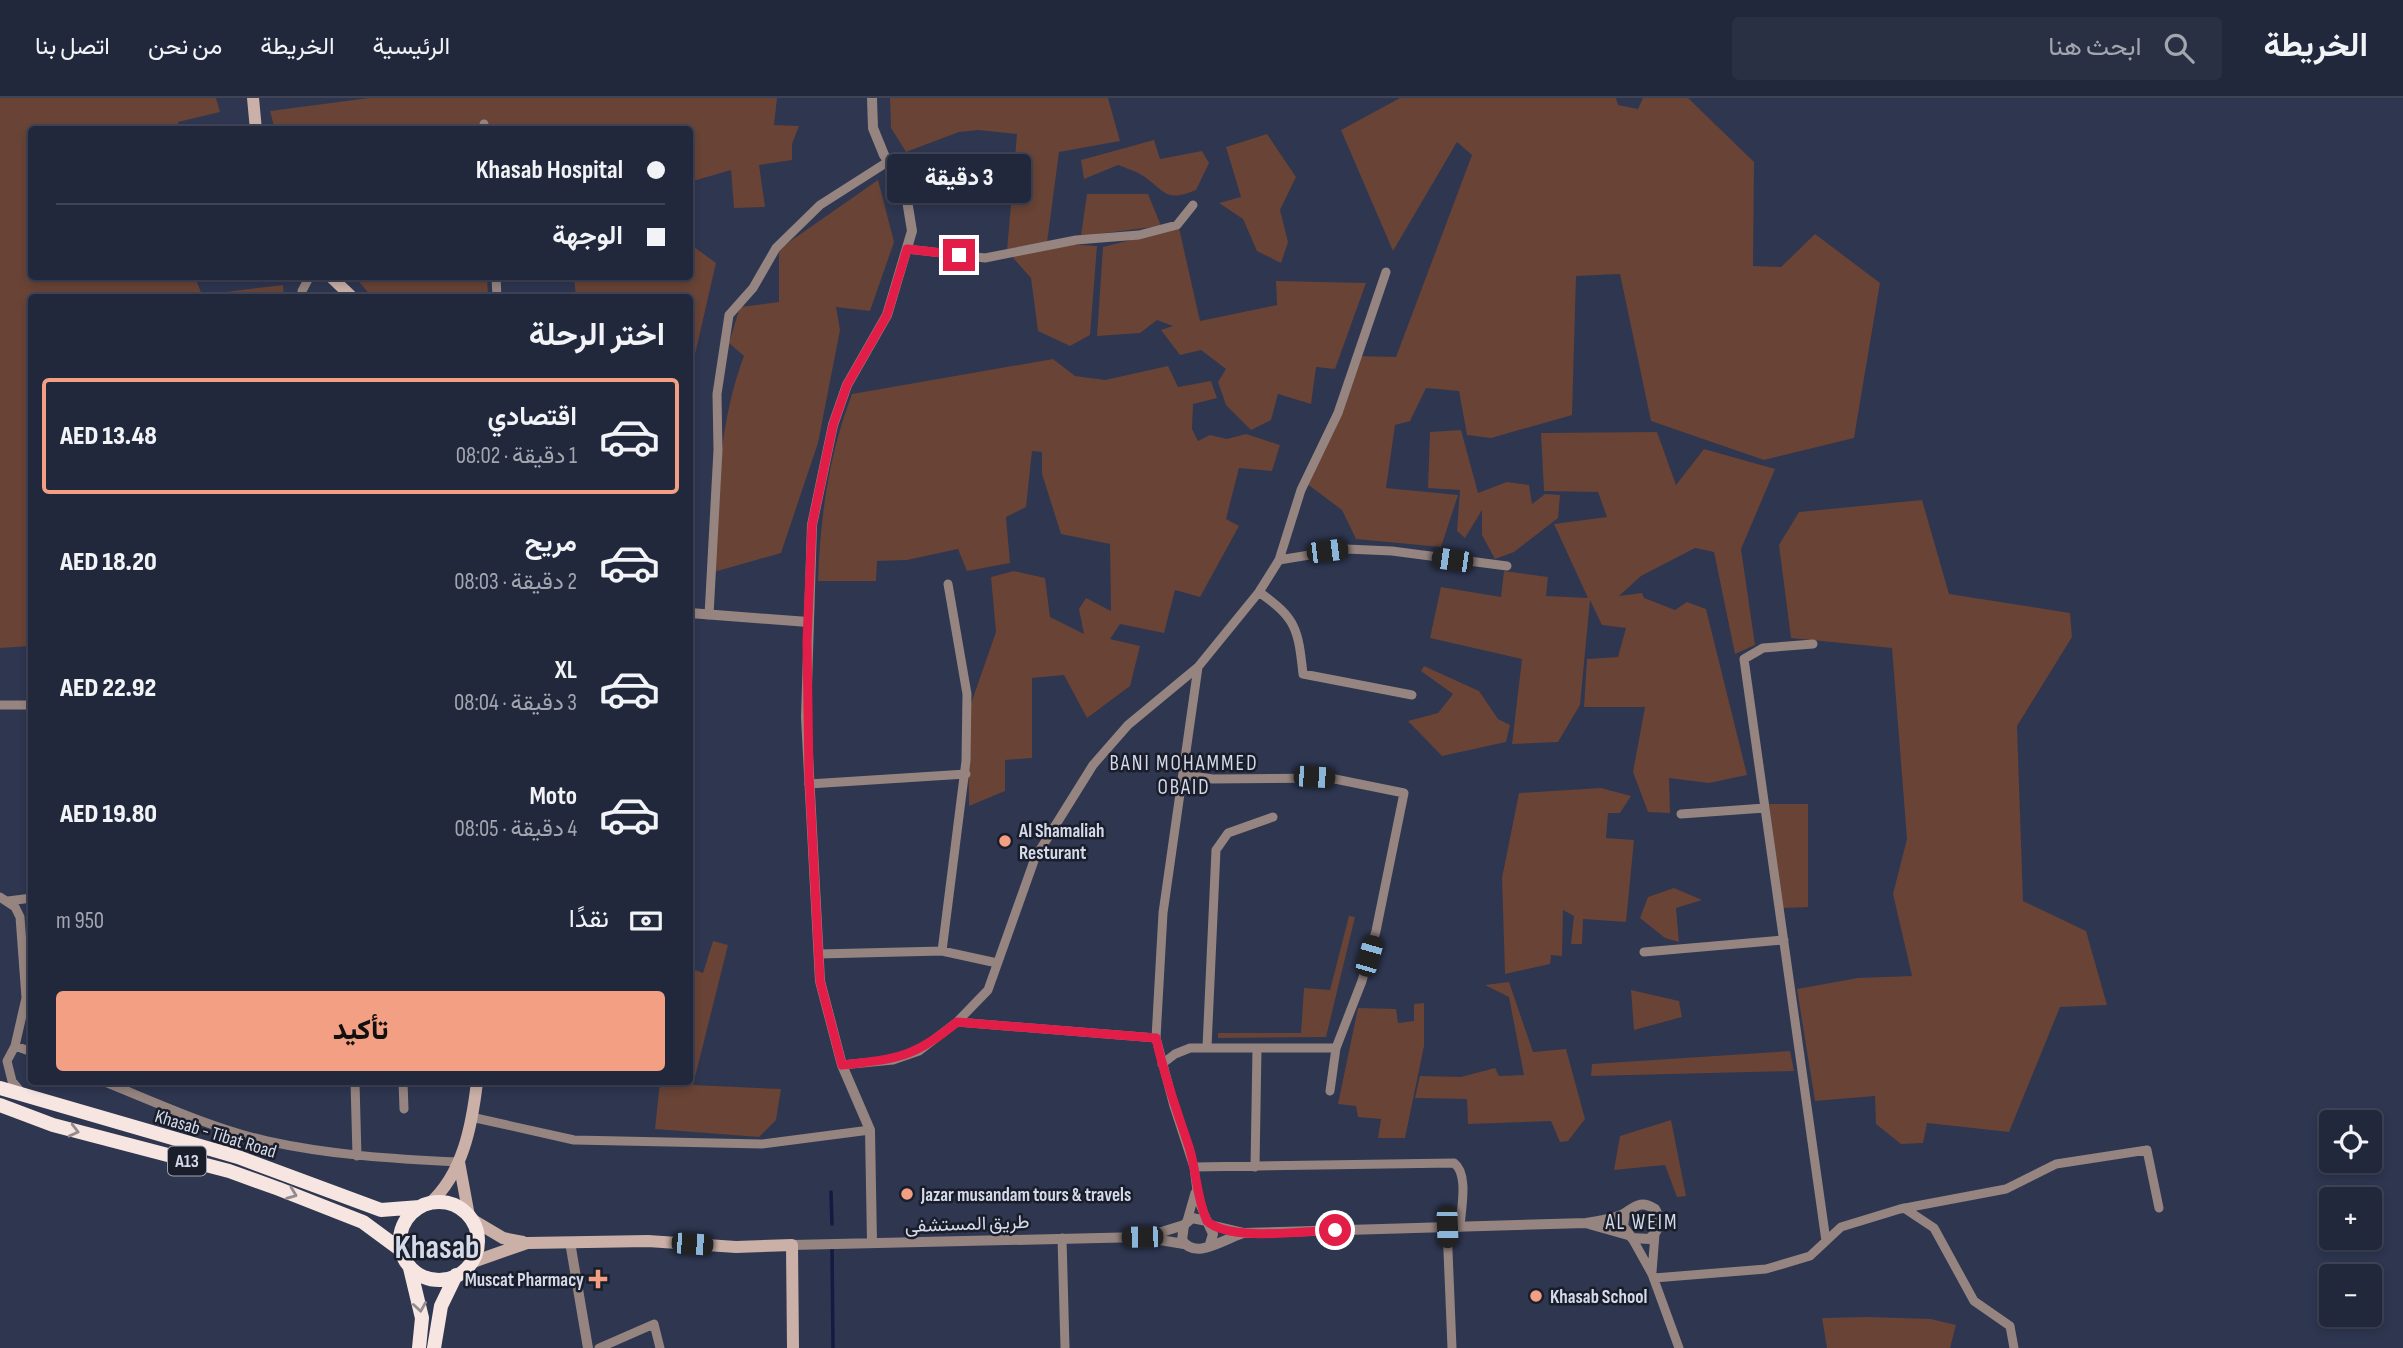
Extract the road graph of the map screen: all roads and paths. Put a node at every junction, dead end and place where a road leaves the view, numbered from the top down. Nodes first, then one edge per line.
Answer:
1 (253, 98) edge
2 (872, 98) edge
3 (256, 126) edge
4 (889, 162) junction
5 (1193, 205) dead end
6 (907, 249) junction
7 (1386, 272) dead end
8 (334, 280) edge
9 (348, 294) edge
10 (1279, 560) junction
11 (1507, 566) dead end
12 (948, 584) dead end
13 (1259, 592) junction
14 (693, 614) edge
15 (709, 615) junction
16 (808, 622) junction
17 (1813, 644) dead end
18 (1198, 667) junction
19 (1412, 695) dead end
20 (0, 705) edge
21 (28, 705) edge
22 (966, 774) junction
23 (1184, 775) junction
24 (809, 784) junction
25 (1765, 808) junction
26 (1681, 814) dead end
27 (1273, 817) dead end
28 (28, 898) edge
29 (4, 899) edge
30 (1784, 940) junction
31 (942, 951) junction
32 (1644, 952) dead end
33 (819, 954) junction
34 (997, 963) junction
35 (957, 1022) junction
36 (1156, 1038) junction
37 (15, 1046) junction
38 (1207, 1047) junction
39 (1257, 1048) junction
40 (1336, 1048) junction
41 (28, 1051) edge
42 (4, 1063) edge
43 (842, 1065) junction
44 (1161, 1065) junction
45 (112, 1085) edge
46 (355, 1085) edge
47 (403, 1085) edge
48 (476, 1085) edge
49 (0, 1088) edge
50 (1330, 1091) dead end
51 (36, 1101) junction
52 (0, 1105) edge
53 (404, 1109) dead end
54 (471, 1117) junction
55 (870, 1130) junction
56 (358, 1156) junction
57 (459, 1162) junction
58 (1194, 1167) junction
59 (1255, 1167) junction
60 (1196, 1188) junction
61 (424, 1205) junction
62 (1904, 1208) junction
63 (2159, 1208) dead end
64 (1625, 1213) junction
65 (470, 1218) junction
66 (1185, 1223) junction
67 (1209, 1223) junction
68 (1586, 1223) junction
69 (1447, 1227) junction
70 (1461, 1227) junction
71 (1244, 1233) junction
72 (1655, 1234) junction
73 (1142, 1237) junction
74 (1630, 1237) junction
75 (1062, 1238) junction
76 (1826, 1241) junction
77 (570, 1242) junction
78 (527, 1243) junction
79 (873, 1243) junction
80 (1184, 1244) junction
81 (1210, 1244) junction
82 (792, 1245) junction
83 (401, 1250) junction
84 (470, 1263) junction
85 (410, 1268) junction
86 (456, 1275) junction
87 (1653, 1276) junction
88 (419, 1348) edge
89 (434, 1348) edge
90 (588, 1348) edge
91 (599, 1348) edge
92 (660, 1348) edge
93 (793, 1348) edge
94 (1065, 1348) edge
95 (1452, 1348) edge
96 (1679, 1348) edge
97 (2014, 1348) edge

1 - 3 main road
2 - 4 street
4 - 6 street
4 - 15 street
5 - 6 street
6 - 16 street
7 - 10 street
8 - 9 main road
10 - 11 street
10 - 13 street
12 - 22 street
13 - 18 street
13 - 19 street
14 - 15 street
15 - 16 street
16 - 24 street
17 - 25 street
18 - 23 street
18 - 34 street
20 - 21 street
22 - 24 street
22 - 31 street
23 - 36 street
23 - 40 street
24 - 33 street
25 - 26 street
25 - 30 street
27 - 38 street
28 - 29 street
29 - 37 street
30 - 32 street
30 - 76 street
31 - 33 street
31 - 34 street
33 - 43 street
34 - 35 street
35 - 36 street
35 - 43 street
36 - 44 street
37 - 41 street
37 - 42 street
38 - 39 street
38 - 44 street
39 - 40 street
39 - 59 street
40 - 50 street
42 - 51 street
43 - 55 street
44 - 58 street
45 - 56 street
46 - 56 street
47 - 53 street
48 - 54 main road
49 - 51 highway, Khasab - Tibat Road / A13
51 - 61 highway, Khasab - Tibat Road / A13
52 -> 83 highway, Khasab - Tibat Road / A13
54 - 55 street
54 - 57 main road
55 - 79 street
56 - 57 street
57 - 61 main road
57 - 65 main road
58 - 59 street
58 - 60 street
59 - 70 street
60 - 66 street
60 - 67 street
61 - 65 highway, A13
61 - 83 highway
62 - 63 street
62 - 76 street
62 - 97 street
64 - 68 street
64 - 72 street
64 - 74 street
65 - 78 main road
65 - 84 highway
66 - 67 street
66 - 73 street, طريق المستشفى
66 - 80 street
67 - 71 street
67 - 81 street
68 - 70 street
68 - 74 street
69 - 70 street
69 - 71 street
69 - 95 street
71 - 81 street
72 - 74 street
72 - 87 street
73 - 75 street, طريق المستشفى
73 - 80 street, طريق المستشفى
74 - 87 street
75 - 79 street, طريق المستشفى
75 - 94 street
76 - 87 street
77 - 78 main road
77 - 82 main road
77 - 90 street
78 - 84 main road
79 - 82 street, طريق المستشفى
80 - 81 street
82 - 93 main road
83 - 85 highway, A13
84 - 86 highway
85 - 86 highway
85 -> 88 highway
86 - 89 highway
87 - 96 street
91 - 92 street

